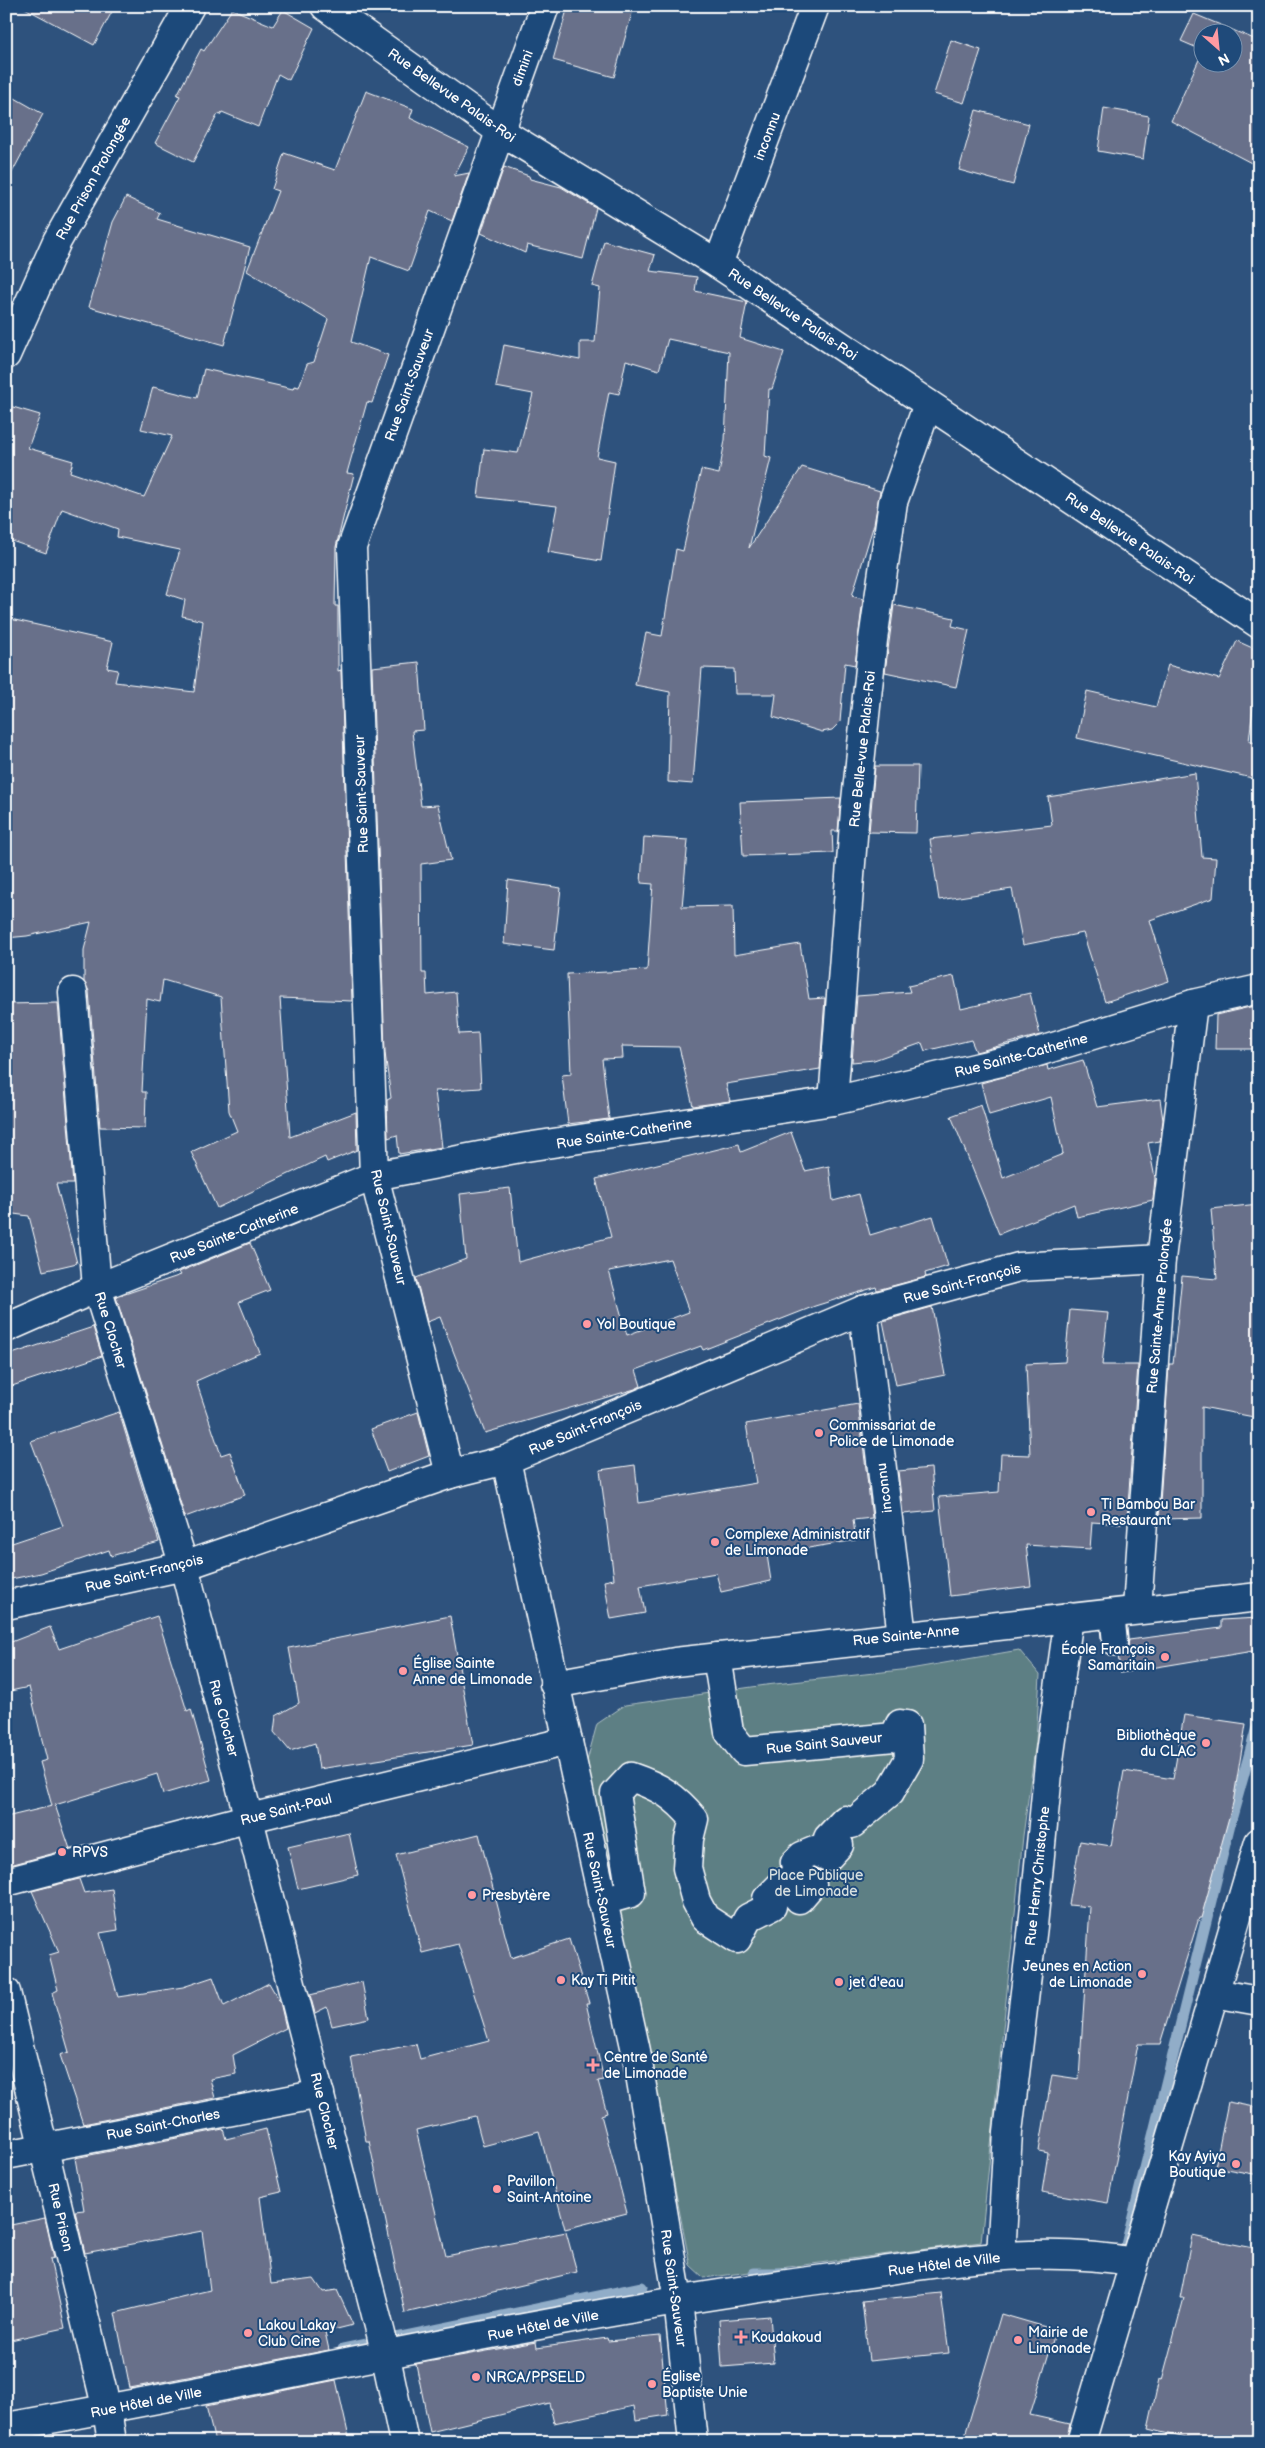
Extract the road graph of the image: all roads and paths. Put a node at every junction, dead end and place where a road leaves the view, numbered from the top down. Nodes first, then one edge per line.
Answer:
1 (190, 6) edge
2 (325, 6) edge
3 (545, 6) edge
4 (815, 6) edge
5 (500, 131) junction
6 (718, 264) junction
7 (6, 354) edge
8 (928, 404) junction
9 (1259, 624) edge
10 (1259, 988) edge
11 (73, 992) dead end
12 (1193, 1004) junction
13 (833, 1101) junction
14 (374, 1176) junction
15 (1161, 1259) junction
16 (97, 1288) junction
17 (863, 1310) junction
18 (6, 1328) edge
19 (506, 1460) junction
20 (450, 1474) junction
21 (184, 1566) junction
22 (1259, 1597) edge
23 (6, 1605) edge
24 (1124, 1611) junction
25 (1069, 1617) junction
26 (902, 1636) junction
27 (1116, 1643) dead end
28 (717, 1657) junction
29 (554, 1684) junction
30 (568, 1741) junction
31 (250, 1818) junction
32 (1259, 1842) edge
33 (6, 1882) edge
34 (602, 1901) junction
35 (6, 1992) edge
36 (1214, 1993) junction
37 (1259, 2001) edge
38 (320, 2094) junction
39 (44, 2146) junction
40 (6, 2155) edge
41 (1001, 2243) junction
42 (1126, 2260) junction
43 (678, 2300) junction
44 (383, 2345) junction
45 (107, 2410) junction
46 (6, 2427) edge
47 (112, 2442) edge
48 (404, 2442) edge
49 (693, 2442) edge
50 (1081, 2442) edge

1 - 7 street, Rue Prison Prolongée
2 - 5 street, Rue Bellevue Palais-Roi
3 - 5 street, dimini
4 - 6 street, inconnu
5 - 6 street, Rue Bellevue Palais-Roi
5 - 14 street, Rue Saint-Sauveur
6 - 8 street, Rue Bellevue Palais-Roi
8 - 9 street, Rue Bellevue Palais-Roi
8 - 13 street, Rue Belle-vue Palais-Roi
10 - 12 street, Rue Sainte-Catherine
11 - 16 street, Rue Clocher
12 - 13 street, Rue Sainte-Catherine
12 - 15 street, Rue Sainte-Anne Prolongée
13 - 14 street, Rue Sainte-Catherine
14 - 16 street, Rue Sainte-Catherine
14 - 20 street, Rue Saint-Sauveur
15 - 17 street, Rue Saint-François
15 - 24 street, Rue Sainte-Anne Prolongée
16 - 18 street, Rue Sainte-Catherine
16 - 21 street, Rue Clocher
17 - 19 street, Rue Saint-François
17 - 26 street, inconnu
19 - 20 street, Rue Saint-François
19 - 29 street, Rue Saint-Sauveur
20 - 21 street, Rue Saint-François
21 - 23 street, Rue Saint-François
21 - 31 street, Rue Clocher
22 - 24 street, Rue Sainte-Anne
24 - 25 street, Rue Sainte-Anne
24 - 27 lane
25 - 26 street, Rue Sainte-Anne
25 - 41 street, Rue Henry Christophe
26 - 28 street, Rue Sainte-Anne
28 - 29 street, Rue Sainte-Anne
28 - 34 street, Rue Saint Sauveur
29 - 30 street, Rue Saint-Sauveur
30 - 31 street, Rue Saint-Paul
30 - 34 street, Rue Saint-Sauveur
31 - 33 street, Rue Saint-Paul
31 - 38 street, Rue Clocher
32 - 36 street
34 - 43 street, Rue Saint-Sauveur
35 - 39 street, Rue Prison
36 - 37 street
36 - 42 street
38 - 39 street, Rue Saint-Charles
38 - 44 street, Rue Clocher
39 - 40 street, Rue Saint-Charles
39 - 45 street, Rue Prison
41 - 42 street, Rue Hôtel de Ville
41 - 43 street, Rue Hôtel de Ville
42 - 50 street
43 - 44 street, Rue Hôtel de Ville
43 - 49 street, Rue Saint-Sauveur
44 - 45 street, Rue Hôtel de Ville
44 - 48 street, Rue Clocher
45 - 46 street, Rue Hôtel de Ville
45 - 47 street, Rue Prison

